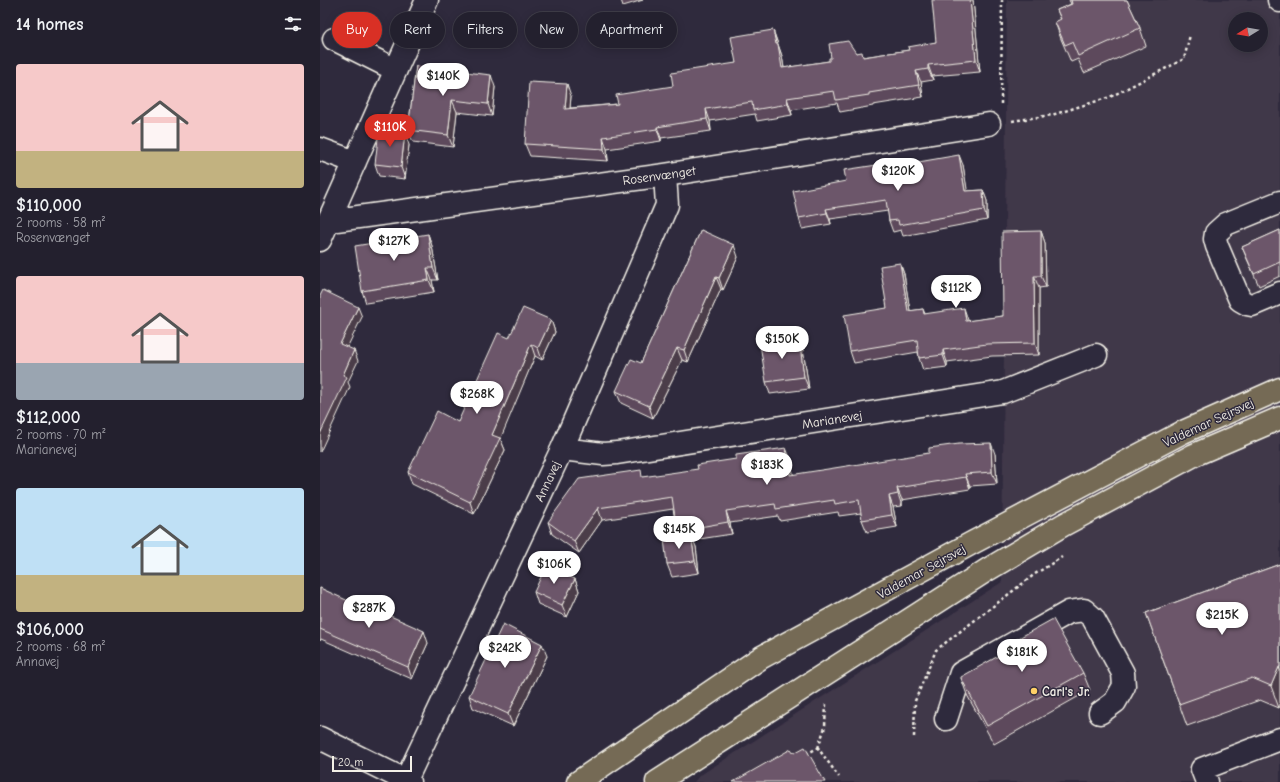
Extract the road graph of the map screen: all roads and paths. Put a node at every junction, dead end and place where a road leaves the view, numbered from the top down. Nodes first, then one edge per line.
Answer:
1 (427, 0) edge
2 (1002, 0) edge
3 (1190, 35) dead end
4 (352, 48) edge
5 (396, 70) junction
6 (995, 123) junction
7 (320, 149) edge
8 (355, 162) junction
9 (664, 175) junction
10 (1280, 202) edge
11 (324, 231) edge
12 (1280, 293) edge
13 (1096, 355) dead end
14 (1280, 389) edge
15 (1280, 418) edge
16 (562, 449) junction
17 (1066, 554) dead end
18 (827, 672) junction
19 (1100, 713) dead end
20 (946, 719) dead end
21 (914, 737) dead end
22 (320, 738) edge
23 (1280, 739) edge
24 (818, 748) junction
25 (804, 755) edge
26 (839, 777) dead end
27 (407, 781) edge
28 (578, 782) edge
29 (657, 782) edge
30 (1207, 782) edge

1 - 5 street, Rosenvænget
2 - 6 path
3 - 6 path
4 - 5 street
5 - 8 street, Rosenvænget
6 - 9 street, Rosenvænget
7 - 8 street
8 - 11 street, Rosenvænget
9 - 11 street, Rosenvænget
9 - 16 street, Annavej
10 - 12 street
13 - 16 street, Marianevej
14 - 28 main road, Valdemar Sejrsvej
15 - 18 main road, Valdemar Sejrsvej
16 - 27 street, Annavej
17 - 21 path
18 - 24 path
18 - 29 main road, Valdemar Sejrsvej
19 - 20 street
22 - 27 street
23 - 30 street
24 - 25 path
24 - 26 path

